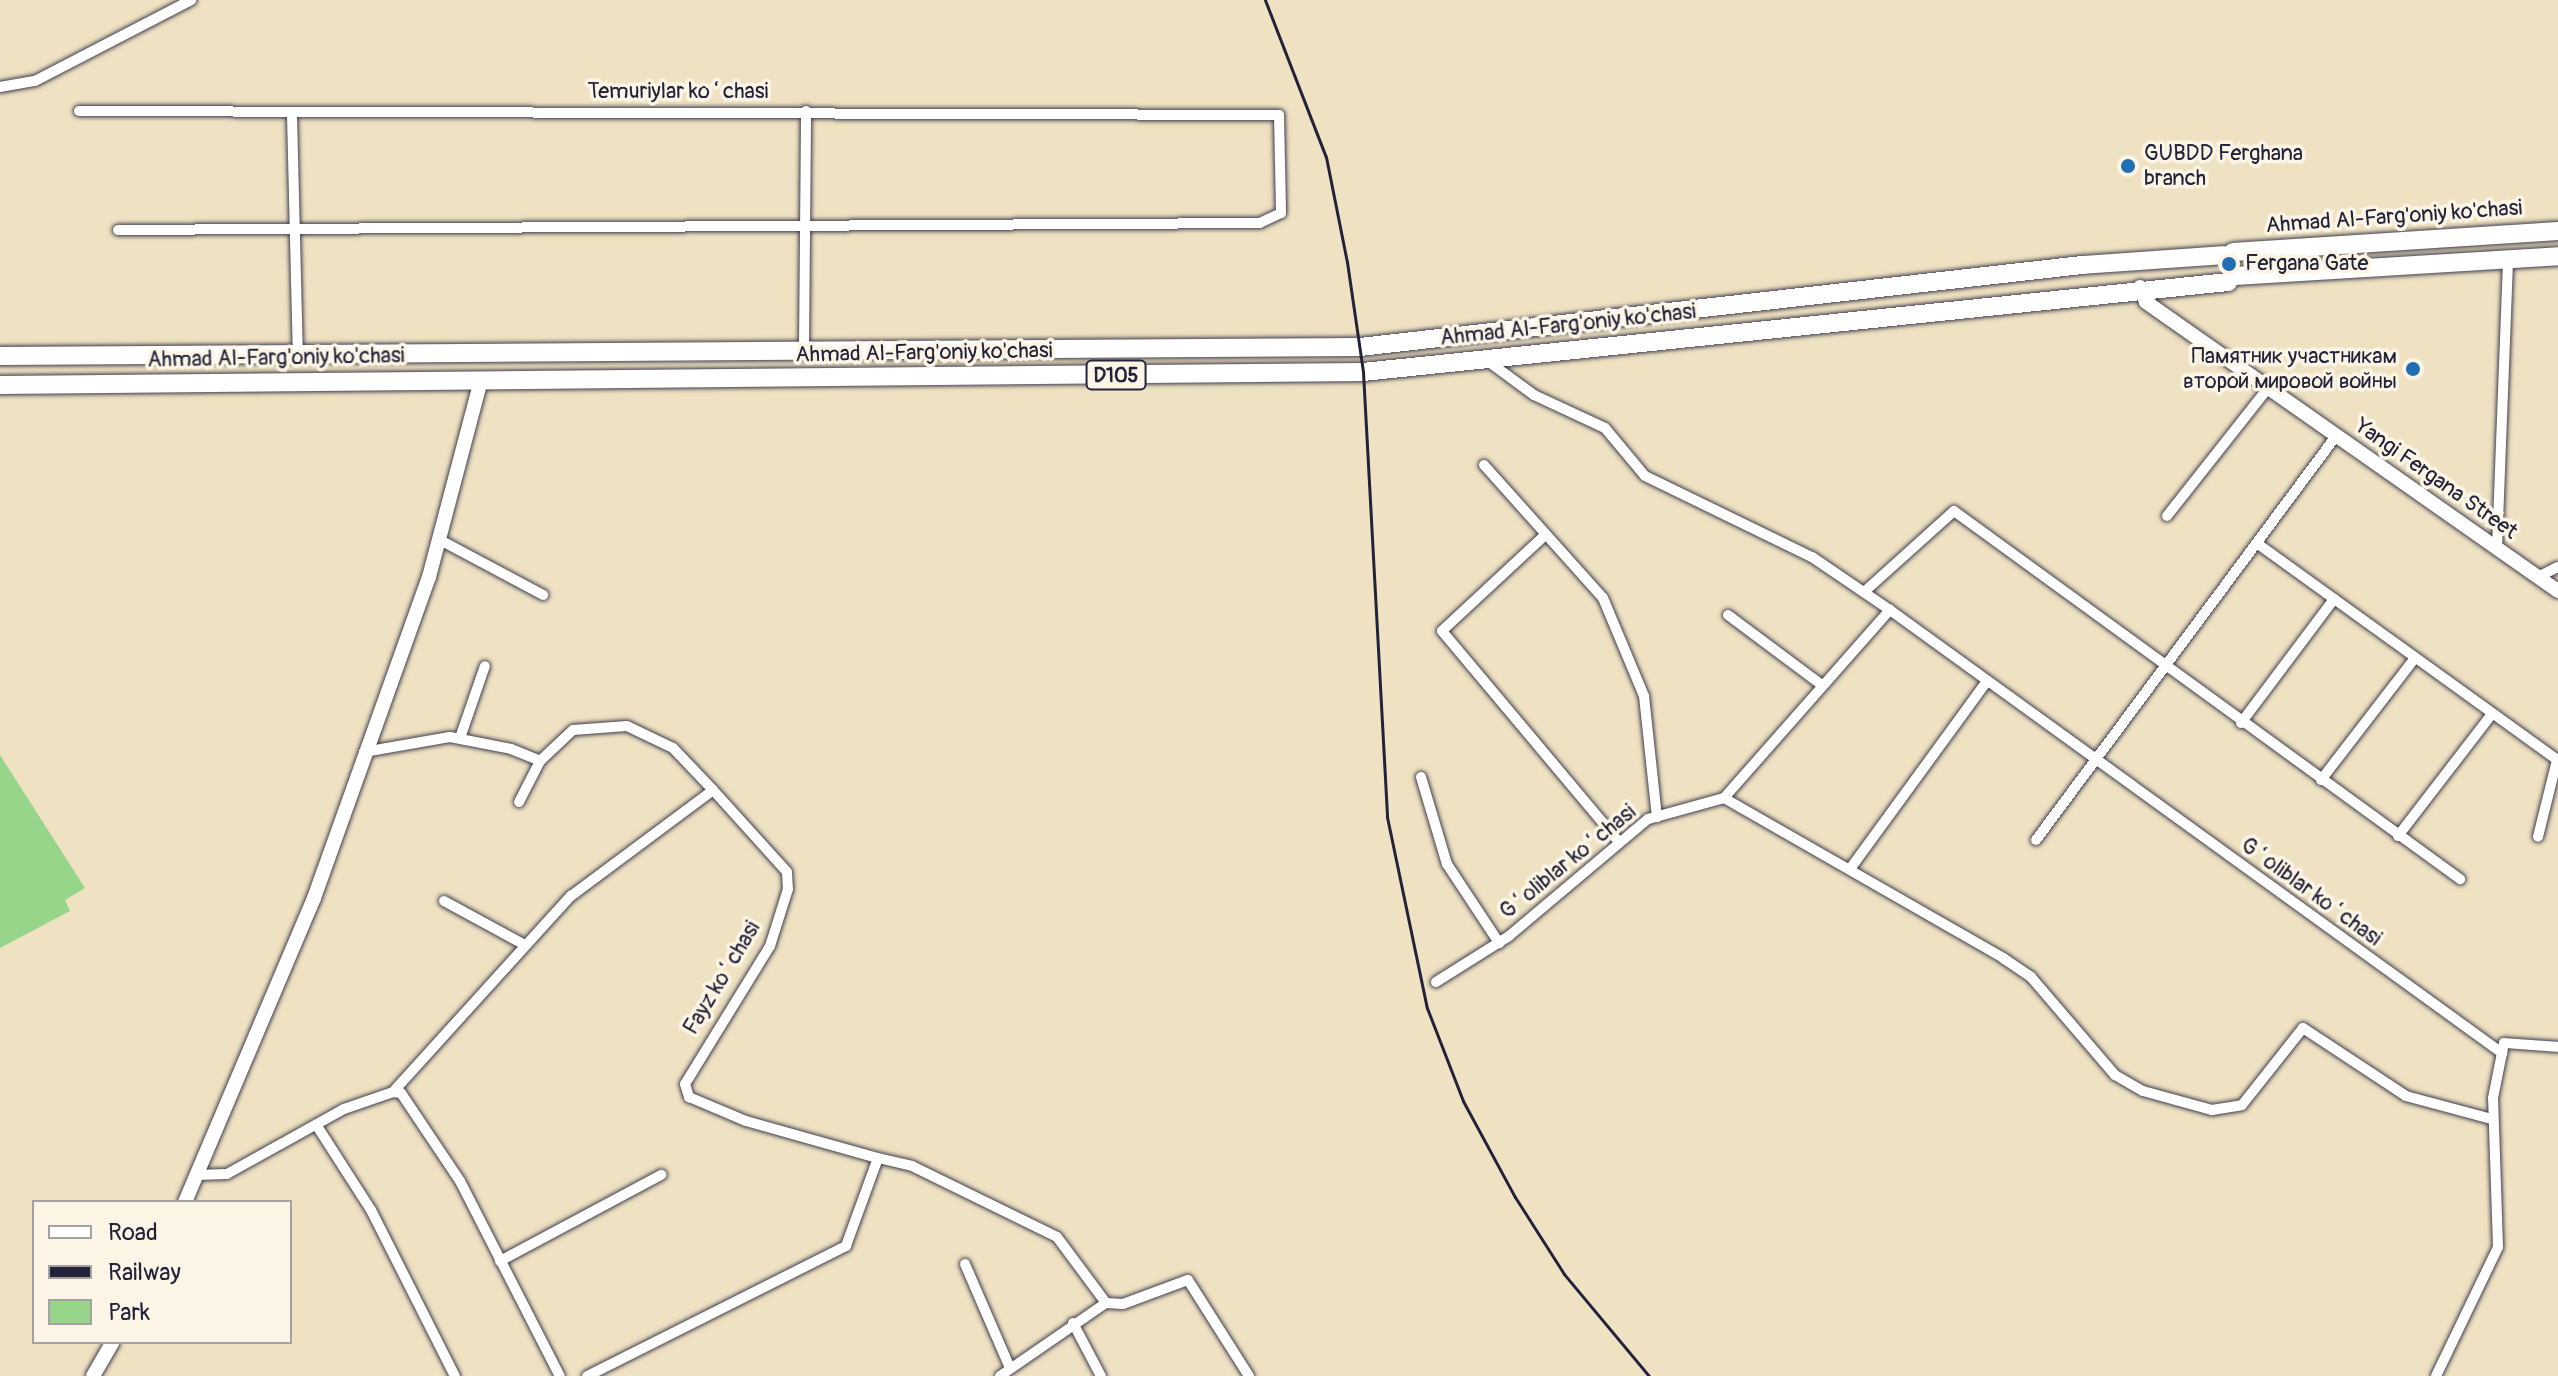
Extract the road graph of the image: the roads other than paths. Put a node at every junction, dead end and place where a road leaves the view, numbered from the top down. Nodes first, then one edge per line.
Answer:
1 (191, 0) edge
2 (0, 87) edge
3 (79, 111) dead end
4 (806, 111) junction
5 (292, 115) junction
6 (807, 225) junction
7 (294, 229) junction
8 (118, 230) dead end
9 (2558, 231) edge
10 (2558, 256) edge
11 (2508, 259) junction
12 (2140, 287) junction
13 (1825, 293) junction
14 (1830, 320) junction
15 (659, 348) junction
16 (804, 349) junction
17 (298, 354) junction
18 (0, 356) edge
19 (1483, 358) junction
20 (481, 380) junction
21 (659, 381) junction
22 (0, 385) edge
23 (2268, 388) junction
24 (2336, 436) junction
25 (1484, 465) dead end
26 (2167, 516) dead end
27 (1543, 537) junction
28 (440, 540) junction
29 (2258, 544) junction
30 (2497, 548) junction
31 (2558, 567) edge
32 (2538, 577) junction
33 (2558, 591) edge
34 (1864, 592) junction
35 (543, 595) dead end
36 (2334, 599) junction
37 (1890, 610) junction
38 (1728, 615) dead end
39 (2415, 658) junction
40 (485, 666) dead end
41 (2166, 669) junction
42 (1987, 681) junction
43 (1822, 685) junction
44 (2492, 714) junction
45 (2241, 723) junction
46 (460, 738) junction
47 (364, 752) junction
48 (2557, 759) edge
49 (540, 761) junction
50 (2097, 762) junction
51 (1421, 777) dead end
52 (2321, 780) junction
53 (713, 790) junction
54 (1724, 798) junction
55 (519, 802) dead end
56 (1657, 817) junction
57 (2398, 836) junction
58 (2538, 837) dead end
59 (2036, 840) dead end
60 (1619, 842) junction
61 (1850, 869) junction
62 (2460, 879) dead end
63 (444, 901) dead end
64 (1499, 943) junction
65 (525, 945) junction
66 (1436, 982) dead end
67 (2558, 1047) edge
68 (2502, 1053) junction
69 (393, 1092) junction
70 (2492, 1119) junction
71 (317, 1126) junction
72 (878, 1158) junction
73 (196, 1175) junction
74 (661, 1175) dead end
75 (186, 1200) edge
76 (500, 1261) junction
77 (965, 1264) dead end
78 (1106, 1303) junction
79 (1073, 1323) junction
80 (112, 1344) edge
81 (1005, 1374) edge
82 (93, 1376) edge
83 (455, 1376) edge
84 (560, 1376) edge
85 (587, 1376) edge
86 (1101, 1376) edge
87 (1249, 1376) edge
88 (2436, 1376) edge

1 - 2 street
3 - 5 street, Temuriylar koʻchasi
4 - 5 street, Temuriylar koʻchasi
4 - 6 street
4 - 6 street, Temuriylar koʻchasi
5 - 7 street
6 - 7 street
6 - 16 street
7 - 8 street
7 - 17 street
9 - 13 highway, Ahmad Al-Farg'oniy ko'chasi / D105
10 - 11 highway, Ahmad Al-Farg'oniy ko'chasi / D105
11 - 12 highway, Ahmad Al-Farg'oniy ko'chasi / D105
11 - 30 street
12 - 14 highway, Ahmad Al-Farg'oniy ko'chasi / D105
12 - 23 street, Yangi Fergana Street
13 - 14 highway
13 - 16 highway, Ahmad Al-Farg'oniy ko'chasi / D105
14 - 19 highway, Ahmad Al-Farg'oniy ko'chasi / D105
15 - 16 highway, Ahmad Al-Farg'oniy ko'chasi / D105
15 - 17 highway, Ahmad Al-Farg'oniy ko'chasi / D105
15 - 21 highway
17 - 18 highway, Ahmad Al-Farg'oniy ko'chasi / D105
19 - 21 highway, Ahmad Al-Farg'oniy ko'chasi / D105
19 - 34 street, Gʻoliblar koʻchasi
20 - 21 highway, Ahmad Al-Farg'oniy ko'chasi / D105
20 - 22 highway, Ahmad Al-Farg'oniy ko'chasi / D105
20 - 28 street
23 - 24 street, Yangi Fergana Street
23 - 26 street
24 - 29 street
24 - 30 street, Yangi Fergana Street
25 - 27 street
27 - 56 street
27 - 60 street
28 - 35 street
28 - 47 street
29 - 36 street
29 - 41 street
30 - 32 street, Yangi Fergana Street
31 - 32 street
32 - 33 street, Yangi Fergana Street
34 - 37 street, Gʻoliblar koʻchasi
34 - 41 street
36 - 39 street
36 - 45 street
37 - 42 street, Gʻoliblar koʻchasi
37 - 43 street
38 - 43 street
39 - 44 street
39 - 52 street
40 - 46 street
41 - 45 street
41 - 50 street
42 - 50 street, Gʻoliblar koʻchasi
42 - 61 street
43 - 54 street
44 - 48 street
44 - 57 street
45 - 52 street
46 - 47 street
46 - 49 street
47 - 73 street
48 - 58 street
49 - 53 street
49 - 55 street
50 - 59 street
50 - 68 street, Gʻoliblar koʻchasi
51 - 64 street
52 - 57 street
53 - 65 street
53 - 72 street, Fayz koʻchasi
54 - 56 street, Gʻoliblar koʻchasi
54 - 61 street
56 - 60 street, Gʻoliblar koʻchasi
57 - 62 street
60 - 64 street, Gʻoliblar koʻchasi
61 - 70 street
63 - 65 street
64 - 66 street, Gʻoliblar koʻchasi
65 - 69 street
67 - 68 street
68 - 70 street
69 - 71 street
69 - 76 street
70 - 88 street
71 - 73 street
71 - 83 street
72 - 78 street
72 - 85 street
73 - 75 street
74 - 76 street
76 - 84 street
77 - 81 street
78 - 79 street
78 - 87 street
79 - 81 street
79 - 86 street
80 - 82 street

